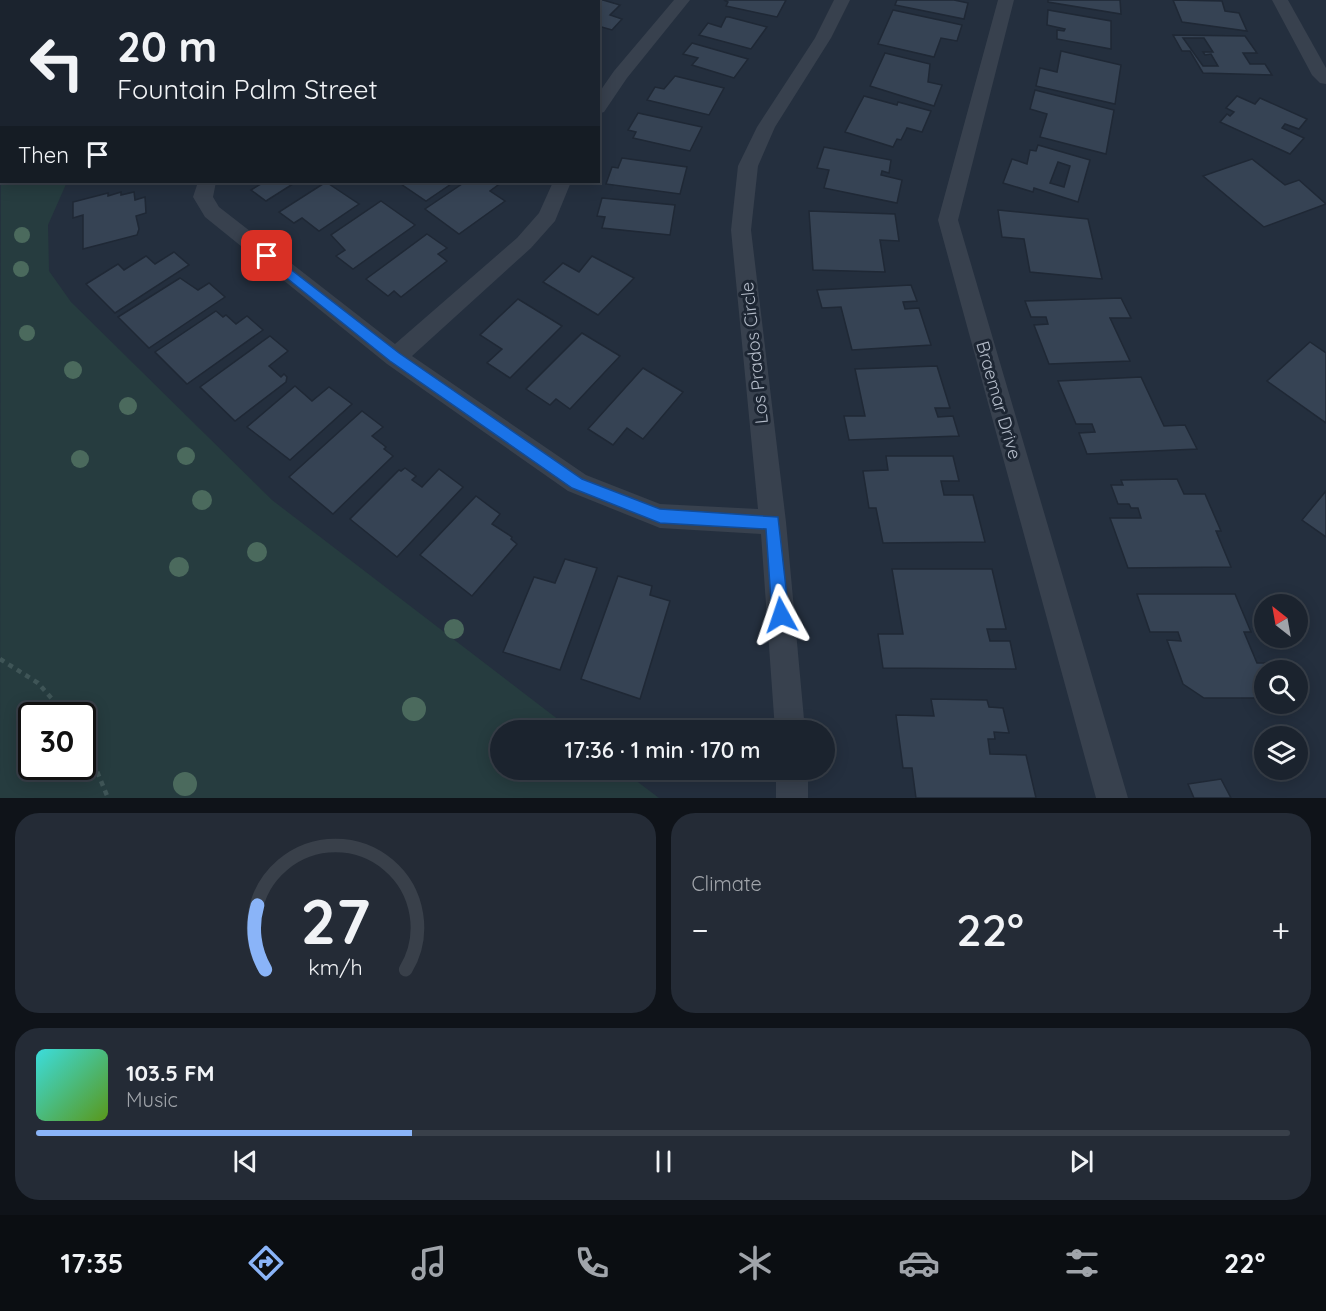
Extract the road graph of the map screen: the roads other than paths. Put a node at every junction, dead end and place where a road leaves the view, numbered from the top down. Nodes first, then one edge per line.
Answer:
1 (682, 0) edge
2 (842, 0) edge
3 (1006, 0) edge
4 (1280, 0) edge
5 (1326, 80) edge
6 (600, 105) edge
7 (562, 183) edge
8 (205, 189) edge
9 (394, 357) junction
10 (773, 522) junction
11 (789, 720) edge
12 (792, 780) edge
13 (792, 798) edge
14 (1112, 798) edge

1 - 6 street
2 - 10 street, Los Prados Circle
3 - 14 street, Braemar Drive
4 - 5 street
7 - 9 street
8 - 9 street
9 - 10 street
10 - 11 street, Los Prados Circle
12 - 13 street

